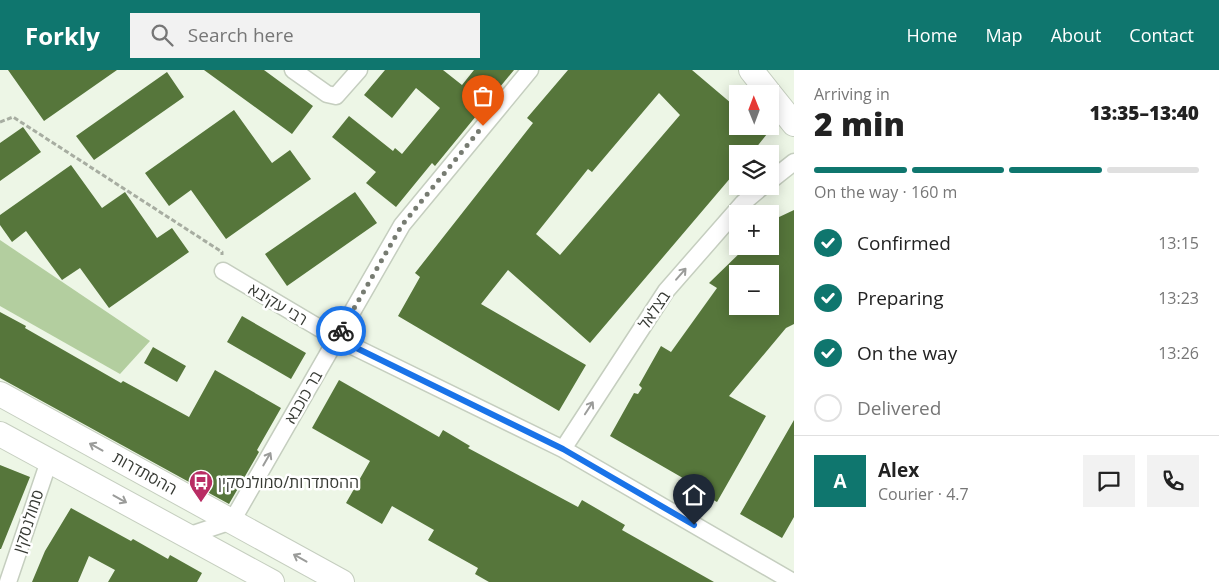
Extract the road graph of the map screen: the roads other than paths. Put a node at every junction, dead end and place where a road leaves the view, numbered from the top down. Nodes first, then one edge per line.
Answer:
1 (293, 70) edge
2 (359, 70) edge
3 (530, 70) edge
4 (751, 70) edge
5 (763, 85) edge
6 (779, 105) edge
7 (794, 124) edge
8 (794, 162) edge
9 (779, 174) edge
10 (752, 195) edge
11 (223, 271) road end
12 (336, 338) junction
13 (0, 394) edge
14 (0, 434) edge
15 (563, 449) junction
16 (49, 460) junction
17 (232, 521) junction
18 (187, 536) junction
19 (8, 582) edge
20 (272, 582) edge
21 (342, 582) edge
22 (793, 582) edge

1 - 2 street
3 - 12 street, בר כוכבא
4 - 5 street
6 - 7 street
8 - 9 street
15 -> 10 street, בצלאל
11 - 12 street, רבי עקיבא
12 - 15 street, רבי עקיבא
17 -> 12 street, בר כוכבא
17 -> 13 street, ההסתדרות
14 - 16 street
15 - 22 street, רבי עקיבא
16 -> 18 street
16 - 19 street, סמולנסקין
17 - 18 street
21 -> 17 street, ההסתדרות
18 - 20 street

